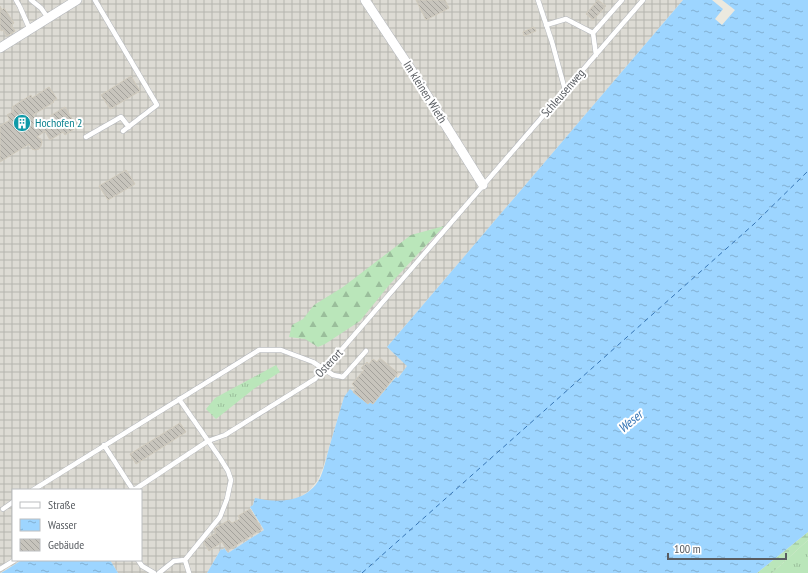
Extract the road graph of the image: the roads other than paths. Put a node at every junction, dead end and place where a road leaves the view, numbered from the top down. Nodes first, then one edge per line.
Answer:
1 (16, 0) edge
2 (30, 0) edge
3 (77, 0) edge
4 (95, 0) edge
5 (365, 0) edge
6 (538, 0) edge
7 (622, 0) edge
8 (643, 0) edge
9 (48, 18) junction
10 (546, 25) junction
11 (30, 30) junction
12 (593, 33) junction
13 (0, 48) edge
14 (596, 55) junction
15 (565, 90) junction
16 (129, 127) junction
17 (123, 131) dead end
18 (86, 137) dead end
19 (483, 185) junction
20 (366, 351) dead end
21 (324, 370) junction
22 (179, 399) junction
23 (208, 441) junction
24 (104, 445) junction
25 (35, 489) edge
26 (132, 489) edge
27 (135, 489) edge
28 (12, 503) edge
29 (3, 509) dead end
30 (185, 560) junction
31 (13, 561) edge
32 (139, 561) edge
33 (0, 569) edge
34 (154, 573) edge
35 (159, 573) edge
36 (189, 573) edge

1 - 11 lane
2 - 9 lane
3 - 9 street
4 - 16 lane
5 - 19 street, Im kleinen Wieth
6 - 10 lane
7 - 12 lane
8 - 14 lane, Schleusenweg
9 - 11 street
10 - 12 lane
10 - 15 lane
11 - 13 street
12 - 14 lane
14 - 15 lane, Schleusenweg
15 - 19 lane, Schleusenweg
16 - 17 lane
16 - 18 lane
19 - 21 lane, Osterort
20 - 21 lane
21 - 22 lane
21 - 23 lane, Osterort
22 - 23 lane
22 - 24 lane
23 - 27 lane, Osterort
23 - 30 lane
24 - 25 lane
24 - 26 lane, Osterort
28 - 29 lane
30 - 35 lane
30 - 36 lane
31 - 33 lane
32 - 34 lane

